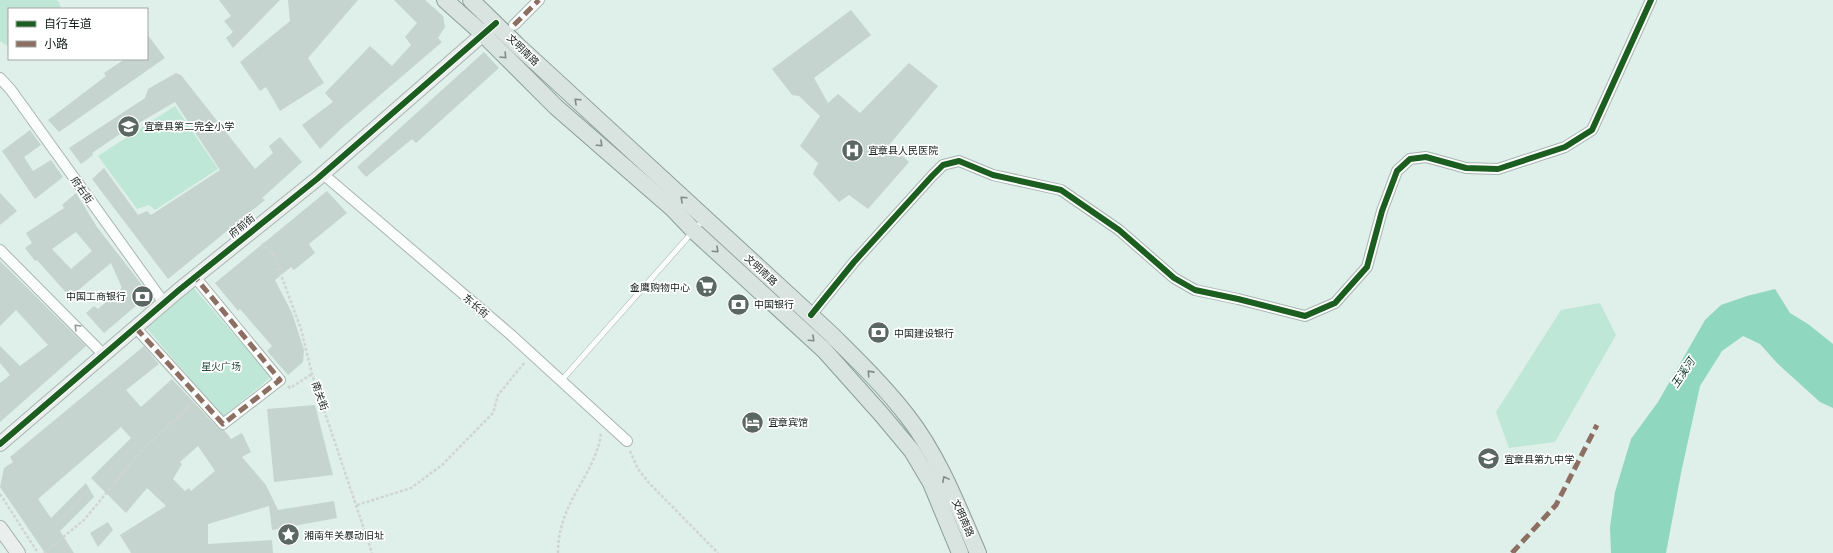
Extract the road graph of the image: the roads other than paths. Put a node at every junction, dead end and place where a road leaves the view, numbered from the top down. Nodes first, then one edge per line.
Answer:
1 (446, 0) edge
2 (471, 0) edge
3 (538, 0) edge
4 (1651, 0) edge
5 (496, 23) junction
6 (514, 25) dead end
7 (483, 34) junction
8 (0, 79) edge
9 (322, 174) junction
10 (705, 218) junction
11 (694, 231) junction
12 (0, 250) edge
13 (194, 277) junction
14 (164, 303) junction
15 (810, 315) junction
16 (136, 328) junction
17 (104, 355) junction
18 (561, 381) junction
19 (627, 441) road end
20 (0, 444) edge
21 (0, 528) edge
22 (18, 553) edge
23 (960, 553) edge
24 (978, 553) edge

1 - 7 main road
2 - 5 main road, 文明南路
3 - 6 street
4 - 15 street
5 - 7 street, 府前街
10 -> 5 main road, 文明南路
7 - 9 street, 府前街
7 -> 11 main road
8 - 14 street, 府右街
9 - 13 street, 府前街
9 - 18 street, 东长街
10 - 11 lane
10 - 15 main road, 文明南路
11 - 18 lane
11 -> 23 main road
17 -> 12 street
13 - 14 street, 府前街
13 - 16 street
14 - 16 street, 府前街
24 -> 15 main road, 文明南路
16 - 17 street, 府前街
17 - 20 street, 府前街
18 - 19 street, 东长街
21 - 22 street

